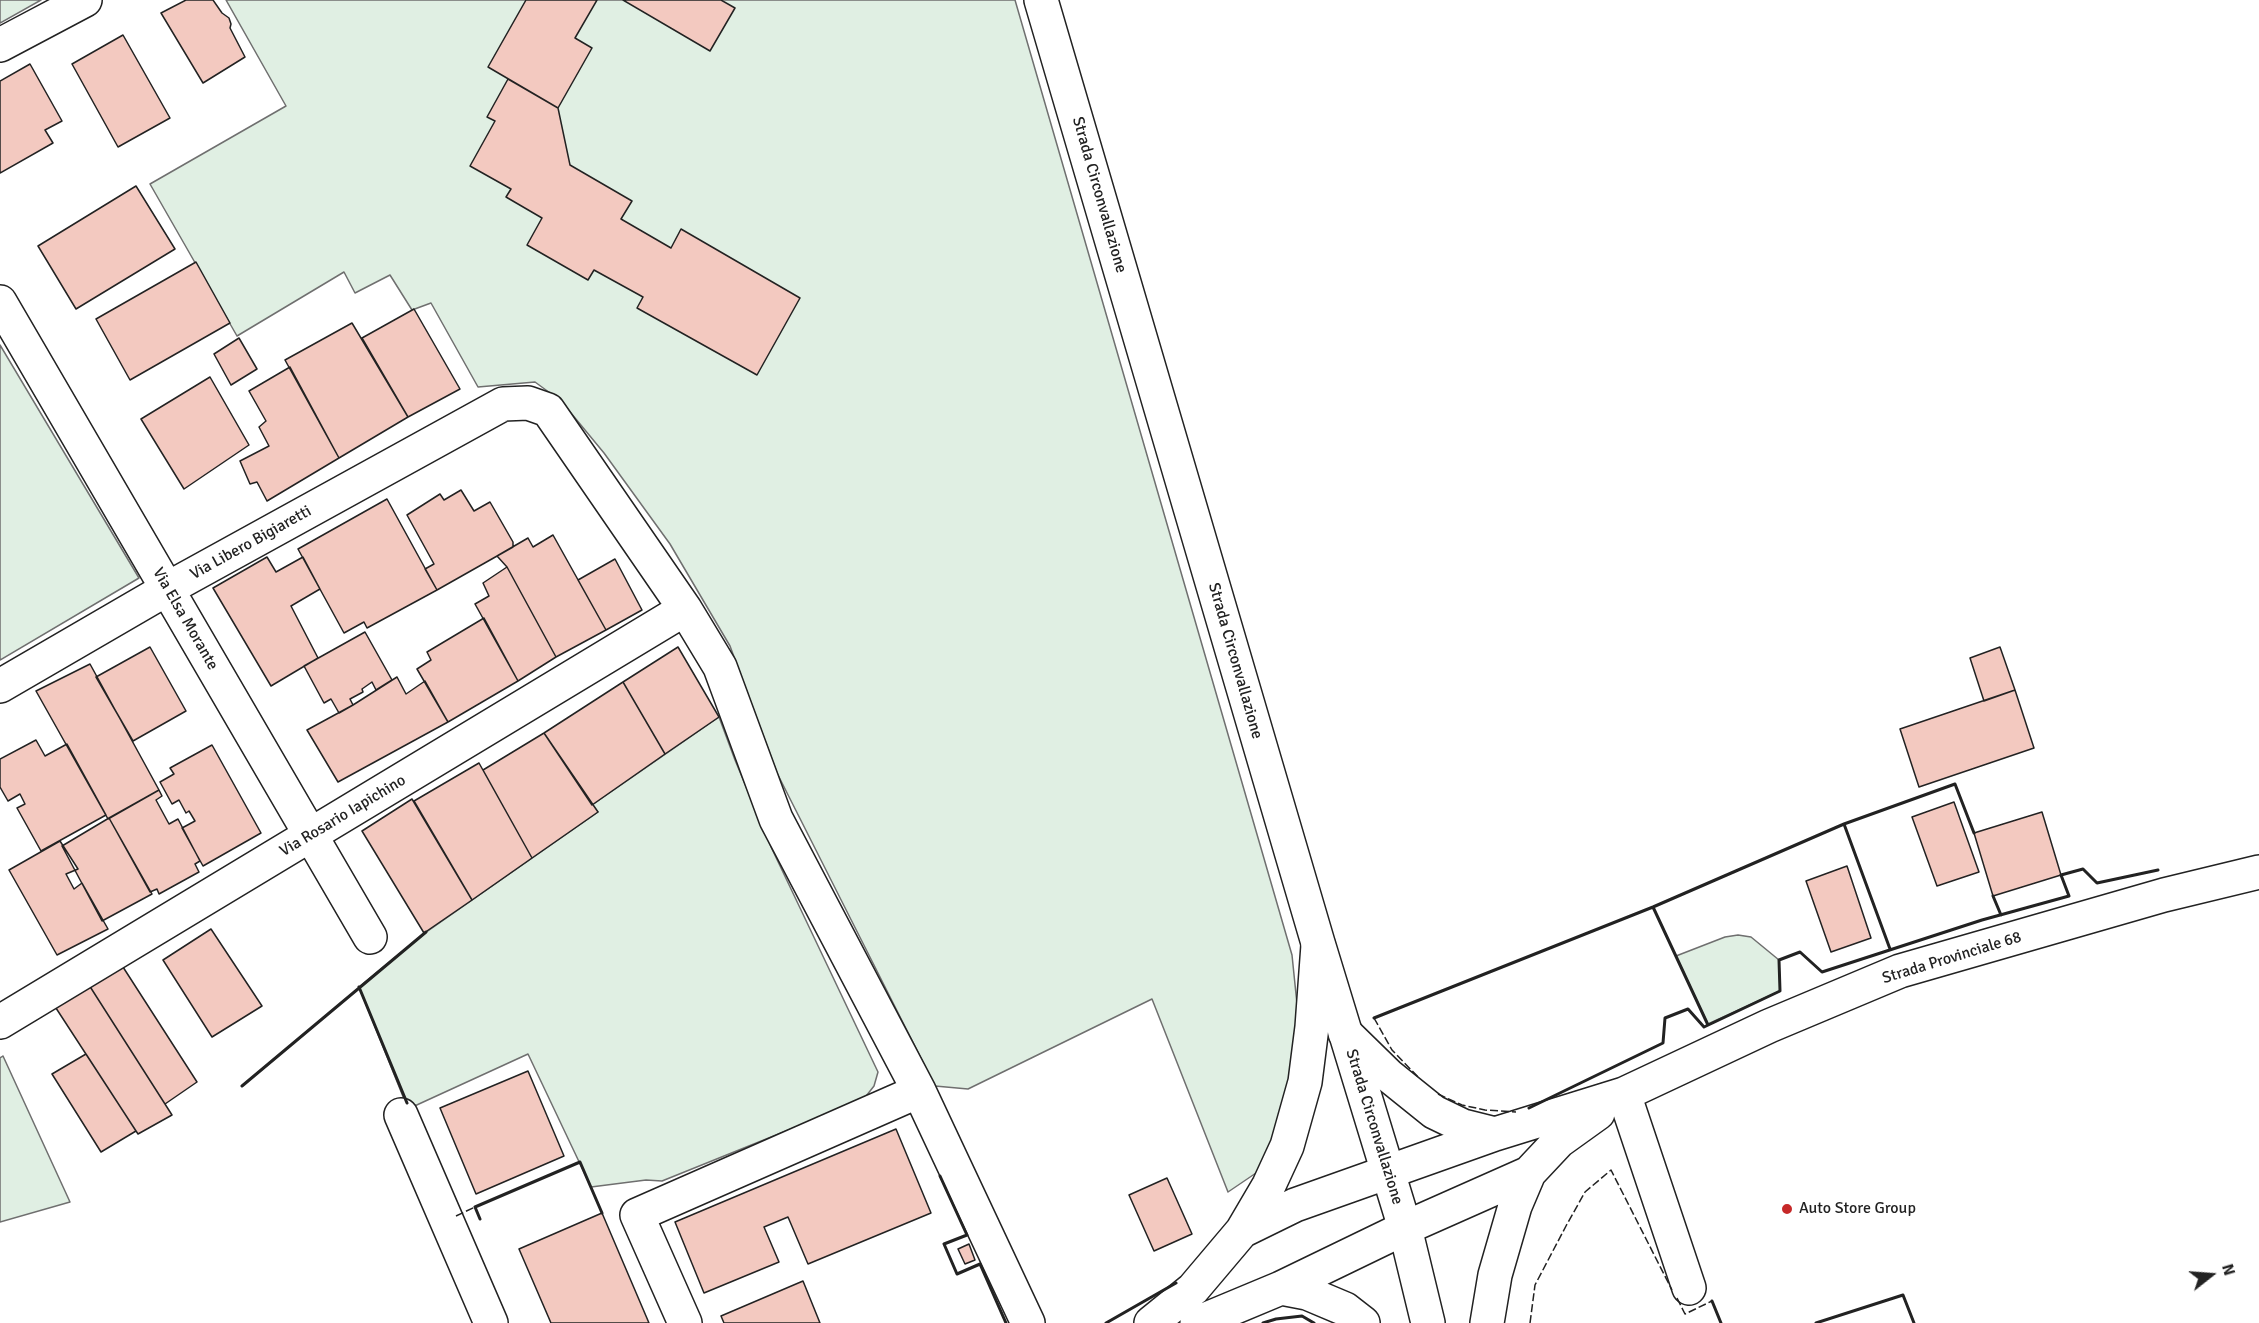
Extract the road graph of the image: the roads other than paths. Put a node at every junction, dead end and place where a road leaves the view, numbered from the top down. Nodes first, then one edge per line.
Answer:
1 (85, 0) edge
2 (1041, 0) edge
3 (0, 45) edge
4 (0, 302) edge
5 (167, 589) junction
6 (685, 609) junction
7 (0, 686) edge
8 (311, 835) junction
9 (2259, 872) edge
10 (370, 937) dead end
11 (1318, 943) junction
12 (0, 1022) edge
13 (1345, 1034) junction
14 (919, 1091) junction
15 (1624, 1094) junction
16 (401, 1115) dead end
17 (1495, 1134) junction
18 (1529, 1173) junction
19 (1388, 1174) junction
20 (1405, 1228) junction
21 (1242, 1231) junction
22 (476, 1232) dead end
23 (1281, 1288) junction
24 (1689, 1288) dead end
25 (491, 1323) edge
26 (514, 1323) edge
27 (685, 1323) edge
28 (1028, 1323) edge
29 (1151, 1323) edge
30 (1197, 1323) edge
31 (1363, 1323) edge
32 (1428, 1323) edge
33 (1487, 1323) edge

1 - 3 street
2 - 11 street, Strada Circonvallazione
4 - 5 street, Via Elsa Morante
5 - 6 street, Via Libero Bigiaretti
5 - 7 street, Via Libero Bigiaretti
5 - 8 street, Via Elsa Morante
6 - 8 street, Via Rosario Iapichino
6 - 14 street
8 - 10 street, Via Elsa Morante
8 - 12 street, Via Rosario Iapichino
9 - 15 street, Strada Provinciale 68
11 - 13 street, Strada Circonvallazione
11 - 21 street
13 - 17 street
13 - 19 street, Strada Circonvallazione
14 - 27 street
14 - 28 street
15 - 17 street
15 - 18 street
15 - 24 street
16 - 25 street
17 - 19 street
18 - 20 street
18 - 33 street
19 - 20 street, Strada Circonvallazione
19 - 21 street
20 - 23 street
20 - 32 street, Strada Circonvallazione
21 - 29 street
22 - 26 street
23 - 30 street
23 - 31 street

